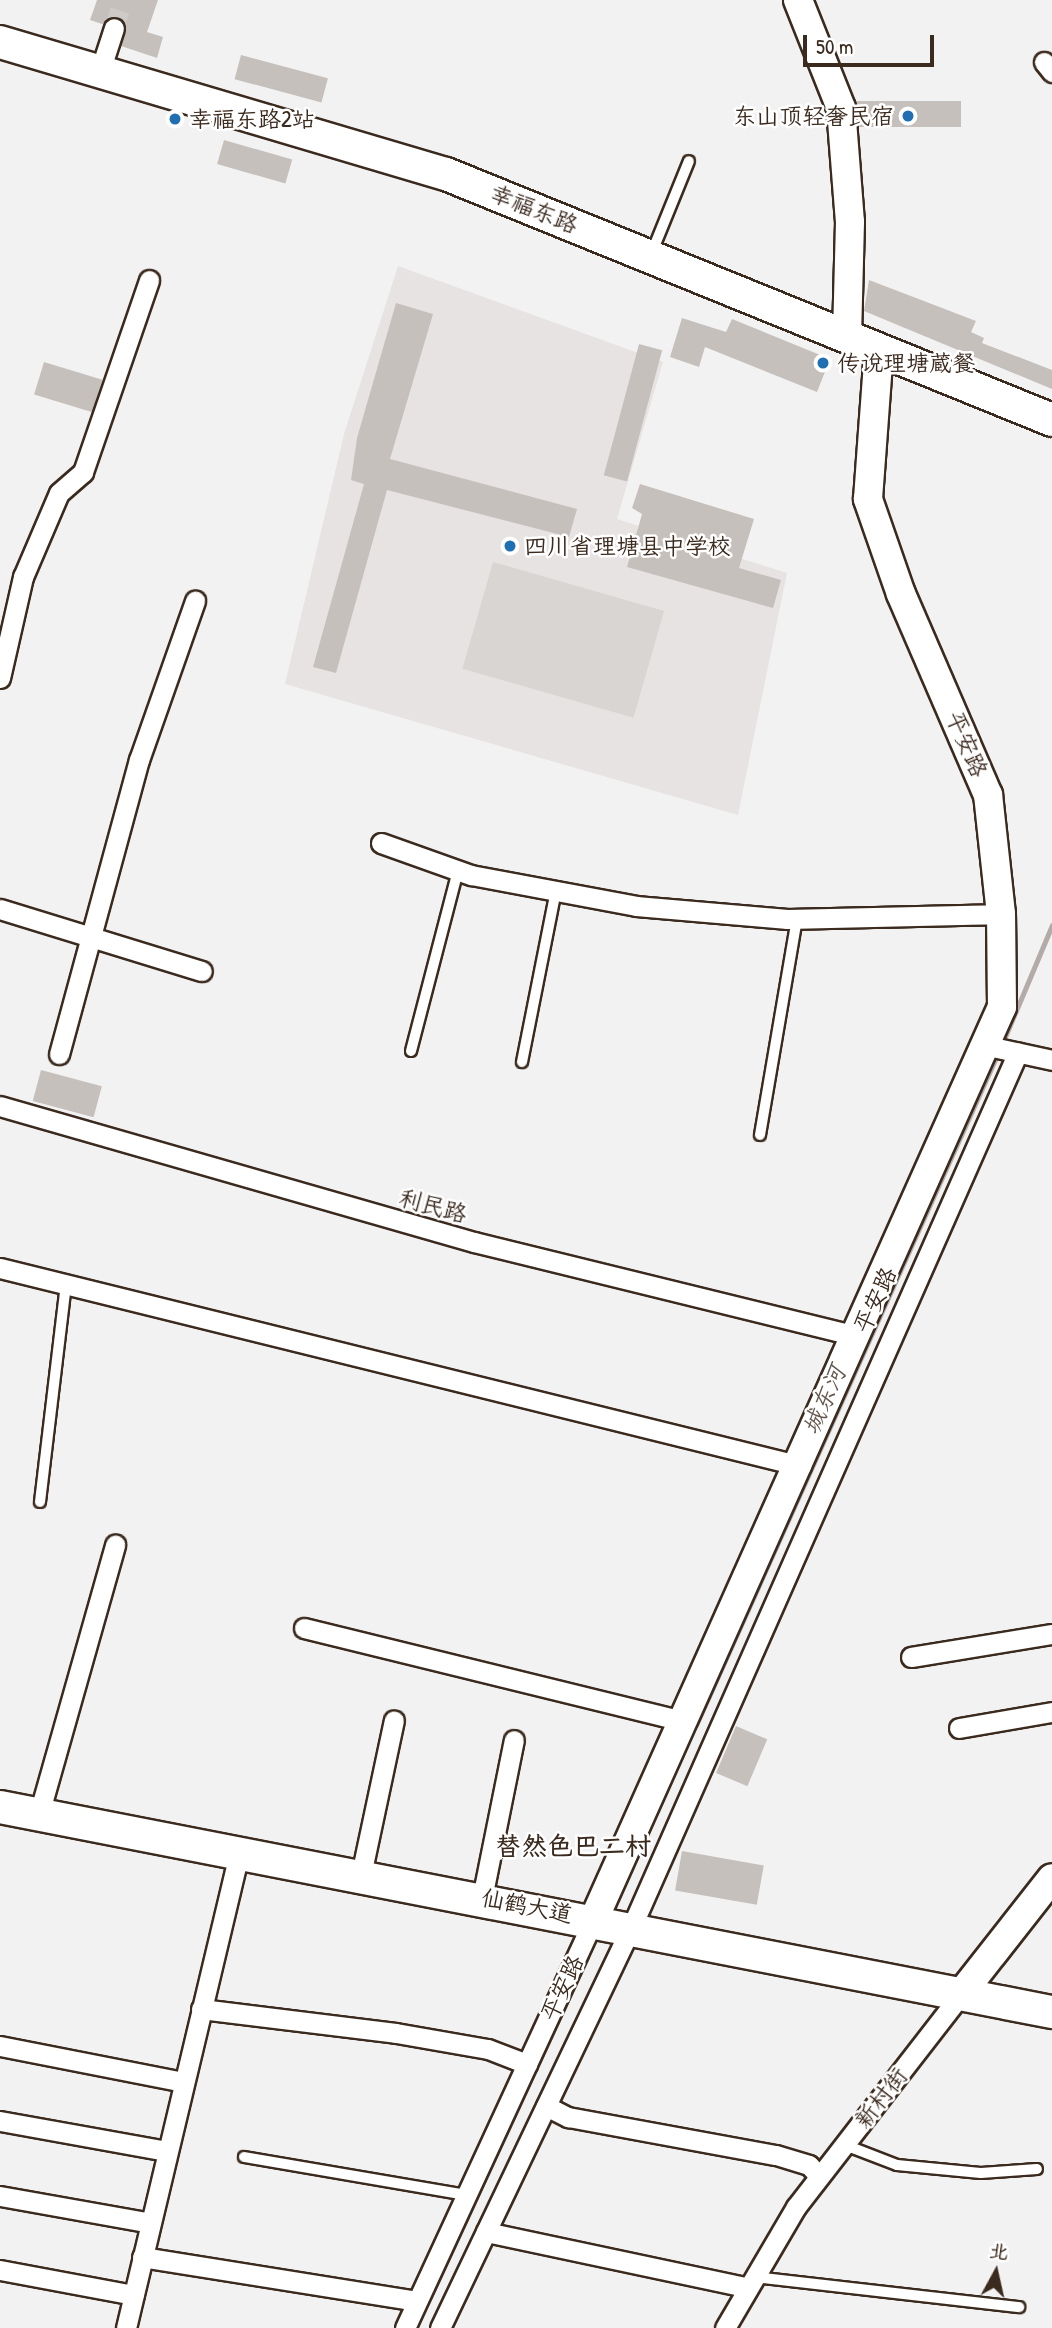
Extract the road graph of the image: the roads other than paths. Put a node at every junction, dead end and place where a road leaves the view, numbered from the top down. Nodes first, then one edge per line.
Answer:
1 (798, 0) edge
2 (114, 28) tunnel mouth
3 (0, 41) edge
4 (100, 71) junction
5 (689, 162) dead end
6 (651, 256) junction
7 (149, 280) dead end
8 (847, 334) junction
9 (879, 348) junction
10 (1052, 420) edge
11 (195, 601) dead end
12 (0, 678) edge
13 (382, 843) dead end
14 (458, 870) junction
15 (556, 891) junction
16 (0, 909) edge
17 (1001, 914) junction
18 (797, 919) junction
19 (90, 938) junction
20 (202, 971) dead end
21 (1001, 1049) junction
22 (411, 1051) dead end
23 (59, 1054) dead end
24 (1052, 1060) edge
25 (522, 1062) dead end
26 (0, 1106) edge
27 (760, 1135) dead end
28 (0, 1268) edge
29 (66, 1284) junction
30 (858, 1336) junction
31 (801, 1465) junction
32 (40, 1502) dead end
33 (115, 1545) dead end
34 (304, 1628) dead end
35 (1052, 1634) edge
36 (911, 1657) dead end
37 (1052, 1712) edge
38 (394, 1720) dead end
39 (684, 1721) junction
40 (959, 1728) dead end
41 (514, 1740) dead end
42 (0, 1807) edge
43 (39, 1814) junction
44 (239, 1852) junction
45 (361, 1875) junction
46 (1052, 1878) edge
47 (482, 1898) junction
48 (594, 1919) junction
49 (632, 1926) junction
50 (961, 1994) junction
51 (201, 2009) junction
52 (1052, 2012) edge
53 (0, 2046) edge
54 (527, 2064) junction
55 (184, 2082) junction
56 (546, 2106) junction
57 (0, 2121) edge
58 (845, 2145) junction
59 (167, 2151) junction
60 (244, 2157) dead end
61 (1037, 2169) dead end
62 (820, 2176) junction
63 (466, 2195) junction
64 (0, 2196) edge
65 (151, 2223) junction
66 (486, 2232) junction
67 (142, 2257) junction
68 (0, 2270) edge
69 (748, 2282) junction
70 (134, 2295) junction
71 (417, 2301) junction
72 (1019, 2307) dead end
73 (126, 2328) edge
74 (405, 2328) edge
75 (440, 2328) edge
76 (725, 2328) edge

1 - 8 street
2 - 4 street
3 - 4 main road, 幸福东路
4 - 6 main road, 幸福东路
5 - 6 lane
6 - 8 main road, 幸福东路
7 - 12 street
8 - 9 main road, 幸福东路
9 - 10 main road, 幸福东路
9 - 17 street, 平安路
11 - 19 street
13 - 14 street
14 - 15 street
14 - 22 lane
15 - 18 street
15 - 25 lane
16 - 19 street
17 - 18 street
17 - 21 street, 平安路
18 - 27 lane
19 - 20 street
19 - 23 street
21 - 24 street
21 - 30 street, 平安路
21 - 49 street
26 - 30 street, 利民路
28 - 29 street
29 - 31 street
29 - 32 lane
30 - 31 street, 平安路
31 - 39 street, 平安路
33 - 43 street
34 - 39 street
35 - 36 street
37 - 40 street
38 - 45 street
39 - 48 street, 平安路
41 - 47 street
42 - 43 main road, 仙鹤大道
43 - 44 main road, 仙鹤大道
44 - 45 main road, 仙鹤大道
44 - 51 street
45 - 47 main road, 仙鹤大道
46 - 50 street, 新村街
47 - 48 main road, 仙鹤大道
48 - 49 main road, 仙鹤大道
48 - 54 street, 平安路
49 - 50 main road, 仙鹤大道
49 - 56 street
50 - 52 main road, 仙鹤大道
50 - 58 street, 新村街
51 - 54 street
51 - 55 street
53 - 55 street
54 - 63 street, 平安路
55 - 59 street
56 - 62 street
56 - 66 street
57 - 59 street
58 - 61 lane
58 - 62 street, 新村街
59 - 65 street
60 - 63 lane
62 - 69 street, 新村街
63 - 71 street, 平安路
64 - 65 street
65 - 67 street
66 - 69 street
66 - 75 street
67 - 70 street
67 - 71 street
68 - 70 street
69 - 72 lane
69 - 76 street, 新村街
70 - 73 street
71 - 74 street, 平安路

